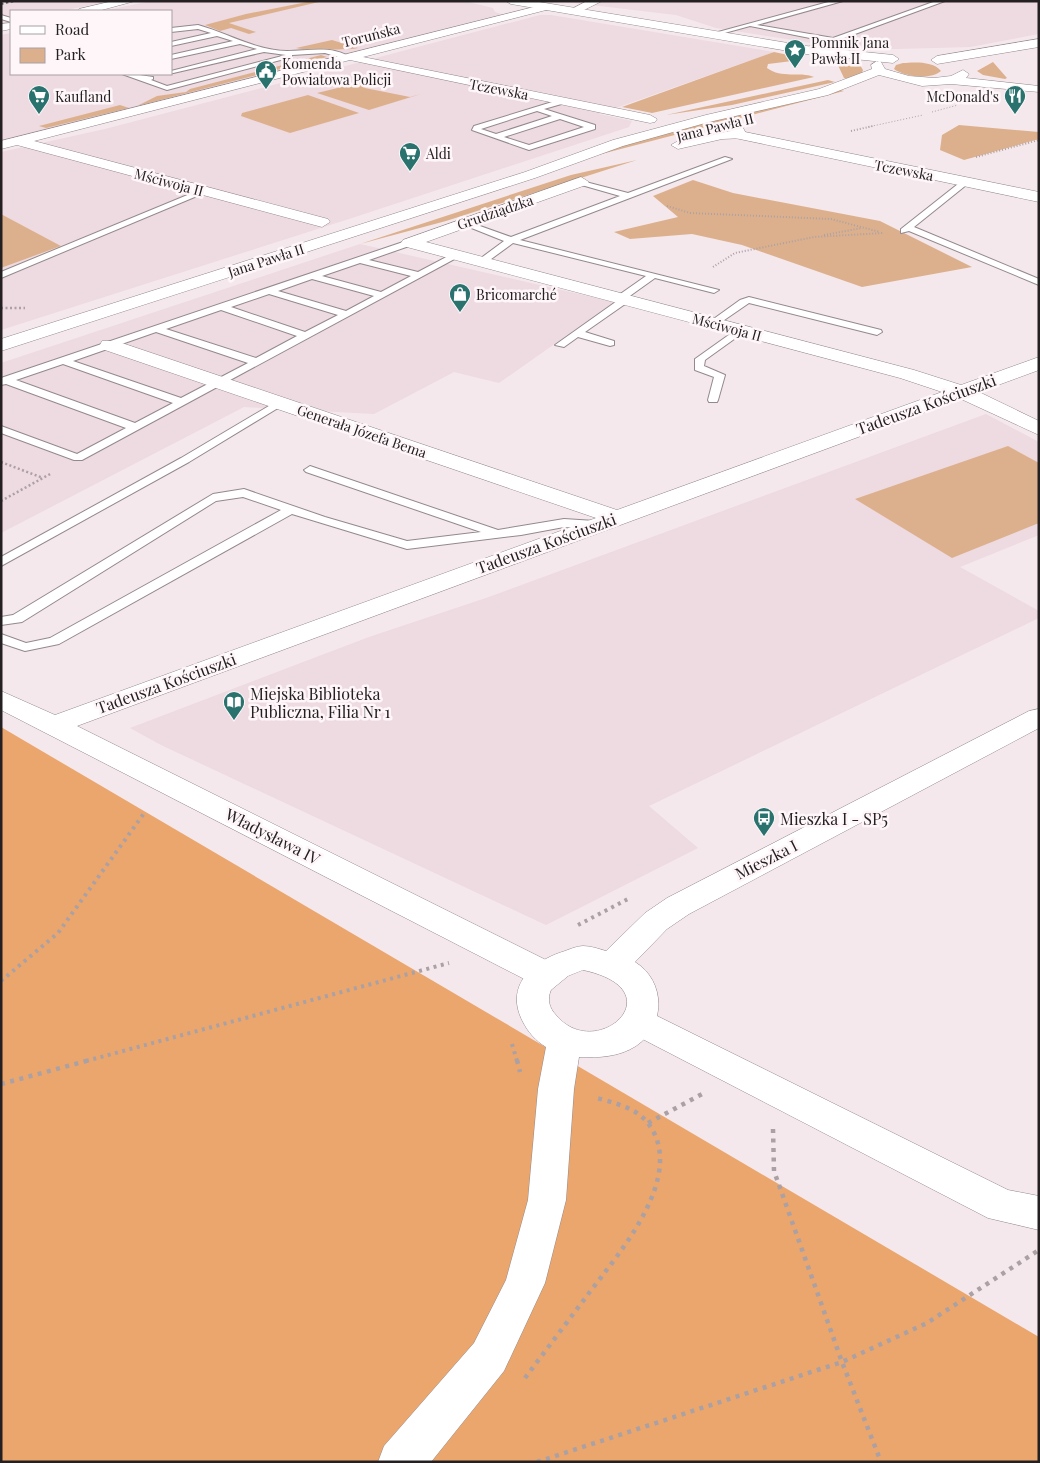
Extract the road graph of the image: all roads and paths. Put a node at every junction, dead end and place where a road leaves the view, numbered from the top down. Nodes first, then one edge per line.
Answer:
1 (130, 1) edge
2 (512, 1) edge
3 (597, 1) edge
4 (624, 1) edge
5 (630, 1) edge
6 (840, 1) edge
7 (942, 1) edge
8 (546, 7) junction
9 (88, 10) edge
10 (574, 11) junction
11 (749, 25) junction
12 (172, 30) edge
13 (217, 34) junction
14 (710, 35) junction
15 (833, 40) junction
16 (239, 41) junction
17 (172, 44) edge
18 (1033, 45) edge
19 (265, 50) junction
20 (806, 50) junction
21 (306, 53) junction
22 (172, 57) edge
23 (348, 58) junction
24 (907, 58) dead end
25 (922, 58) dead end
26 (893, 59) junction
27 (937, 60) junction
28 (878, 68) junction
29 (172, 73) edge
30 (958, 74) junction
31 (128, 75) edge
32 (163, 75) edge
33 (900, 79) junction
34 (143, 80) junction
35 (1038, 89) edge
36 (562, 101) junction
37 (959, 104) dead end
38 (753, 107) junction
39 (537, 109) junction
40 (932, 112) dead end
41 (923, 115) dead end
42 (561, 116) junction
43 (650, 118) junction
44 (737, 129) junction
45 (654, 132) junction
46 (843, 133) dead end
47 (495, 137) junction
48 (1039, 140) edge
49 (17, 141) junction
50 (1, 145) edge
51 (666, 148) dead end
52 (728, 159) dead end
53 (606, 164) dead end
54 (564, 167) junction
55 (530, 175) junction
56 (959, 181) junction
57 (581, 182) joint
58 (205, 191) junction
59 (628, 196) junction
60 (1039, 196) edge
61 (663, 205) dead end
62 (322, 222) dead end
63 (463, 223) junction
64 (865, 228) junction
65 (814, 237) junction
66 (511, 240) junction
67 (409, 243) junction
68 (731, 255) dead end
69 (455, 256) junction
70 (360, 260) junction
71 (480, 263) junction
72 (1, 275) edge
73 (420, 275) junction
74 (653, 275) junction
75 (312, 276) junction
76 (1039, 282) edge
77 (714, 290) dead end
78 (269, 291) junction
79 (382, 295) junction
80 (622, 300) junction
81 (221, 307) junction
82 (1, 308) edge
83 (26, 308) dead end
84 (347, 314) junction
85 (713, 323) junction
86 (156, 329) junction
87 (740, 330) junction
88 (877, 332) dead end
89 (577, 333) junction
90 (306, 336) junction
91 (610, 343) dead end
92 (1, 345) edge
93 (110, 345) junction
94 (560, 346) dead end
95 (63, 361) junction
96 (257, 362) junction
97 (1039, 363) edge
98 (3, 381) edge
99 (218, 383) junction
100 (962, 392) junction
101 (713, 400) dead end
102 (182, 402) junction
103 (279, 403) junction
104 (134, 428) junction
105 (1, 429) edge
106 (1039, 429) edge
107 (78, 458) junction
108 (1, 462) edge
109 (310, 470) dead end
110 (43, 478) junction
111 (1, 501) edge
112 (292, 509) junction
113 (605, 521) junction
114 (498, 534) junction
115 (1, 562) edge
116 (1, 621) edge
117 (1, 638) edge
118 (1, 698) edge
119 (1039, 717) edge
120 (54, 725) junction
121 (145, 812) dead end
122 (456, 963) dead end
123 (613, 964) junction
124 (544, 974) junction
125 (1, 981) edge
126 (639, 1022) junction
127 (565, 1040) junction
128 (1, 1084) edge
129 (773, 1088) junction
130 (1039, 1213) edge
131 (1039, 1250) edge
132 (842, 1362) junction
133 (400, 1462) edge
134 (536, 1462) edge
135 (880, 1462) edge

1 - 9 street
2 - 8 street
3 - 10 street
4 - 5 lane
6 - 11 lane
7 - 15 lane
8 - 10 street
8 - 23 street, Toruńska
10 - 14 street
11 - 14 lane
11 - 15 lane
12 - 13 lane
13 - 16 lane
13 - 17 lane
14 - 20 street
15 - 20 lane
16 - 19 lane
16 - 22 lane
18 - 27 street
18 - 30 street
19 - 21 lane
19 - 29 lane
20 - 26 street
20 - 28 street
21 - 23 lane
21 - 34 lane
23 - 36 street, Tczewska
23 - 49 street, Toruńska
24 - 26 street
25 - 27 street
26 - 28 street, Jana Pawła II
27 - 30 street
28 - 33 street
28 - 38 street, Jana Pawła II
30 - 33 street
30 - 35 street
31 - 34 lane
32 - 34 lane
33 - 44 street, Jana Pawła II
36 - 39 lane
36 - 43 street, Tczewska
37 - 40 path
38 - 43 street, Tczewska
38 - 45 street, Jana Pawła II
39 - 42 lane
39 - 47 lane
41 - 46 path
42 - 47 lane
42 - 47 lane
43 - 45 street
44 - 51 street
44 - 54 street, Jana Pawła II
44 - 56 street, Tczewska
45 - 55 street, Jana Pawła II
48 - 56 path
49 - 50 street, Toruńska
49 - 58 street, Mściwoja II
52 - 59 lane
53 - 54 street
54 - 55 street, Jana Pawła II
55 - 92 street, Jana Pawła II
56 - 60 street, Tczewska
56 - 76 lane
57 - 59 lane
57 - 63 street, Grudziądzka
58 - 62 street, Mściwoja II
58 - 72 lane
59 - 66 lane
61 - 64 path
63 - 66 lane
63 - 67 street, Grudziądzka
64 - 65 path
64 - 65 path
65 - 68 path
66 - 71 lane
66 - 74 lane
67 - 69 street, Mściwoja II
67 - 70 lane
69 - 71 street, Mściwoja II
69 - 73 lane
70 - 73 lane
70 - 75 lane
71 - 80 street, Mściwoja II
73 - 79 lane
74 - 77 lane
74 - 80 lane
75 - 78 lane
75 - 79 lane
78 - 81 lane
78 - 84 lane
79 - 84 lane
80 - 85 street, Mściwoja II
80 - 89 lane
81 - 86 lane
81 - 90 lane
82 - 83 path
84 - 90 lane
85 - 87 street, Mściwoja II
85 - 88 lane
86 - 93 lane
86 - 96 lane
87 - 100 street, Mściwoja II
87 - 101 lane
89 - 91 lane
89 - 94 lane
90 - 96 lane
93 - 95 lane
93 - 99 street, Generała Józefa Bema
95 - 98 lane
95 - 102 lane
96 - 99 lane
97 - 100 street, Tadeusza Kościuszki
98 - 104 lane
99 - 102 lane
99 - 103 street, Generała Józefa Bema
100 - 106 street, Mściwoja II
100 - 113 street, Tadeusza Kościuszki
102 - 104 lane
103 - 113 street, Generała Józefa Bema
103 - 115 lane
104 - 107 lane
105 - 107 lane
107 - 110 path
108 - 110 path
109 - 114 lane
110 - 111 path
112 - 114 lane
112 - 116 lane
112 - 117 lane
113 - 114 lane
113 - 120 street, Tadeusza Kościuszki
118 - 120 street, Władysława IV
119 - 123 street, Mieszka I
120 - 124 street, Władysława IV
121 - 125 path
122 - 128 path
123 - 124 street
123 - 126 street
124 - 127 street
126 - 127 street
126 - 129 street
127 - 133 street
129 - 130 street
129 - 132 path
131 - 132 path
132 - 134 path
132 - 135 path

